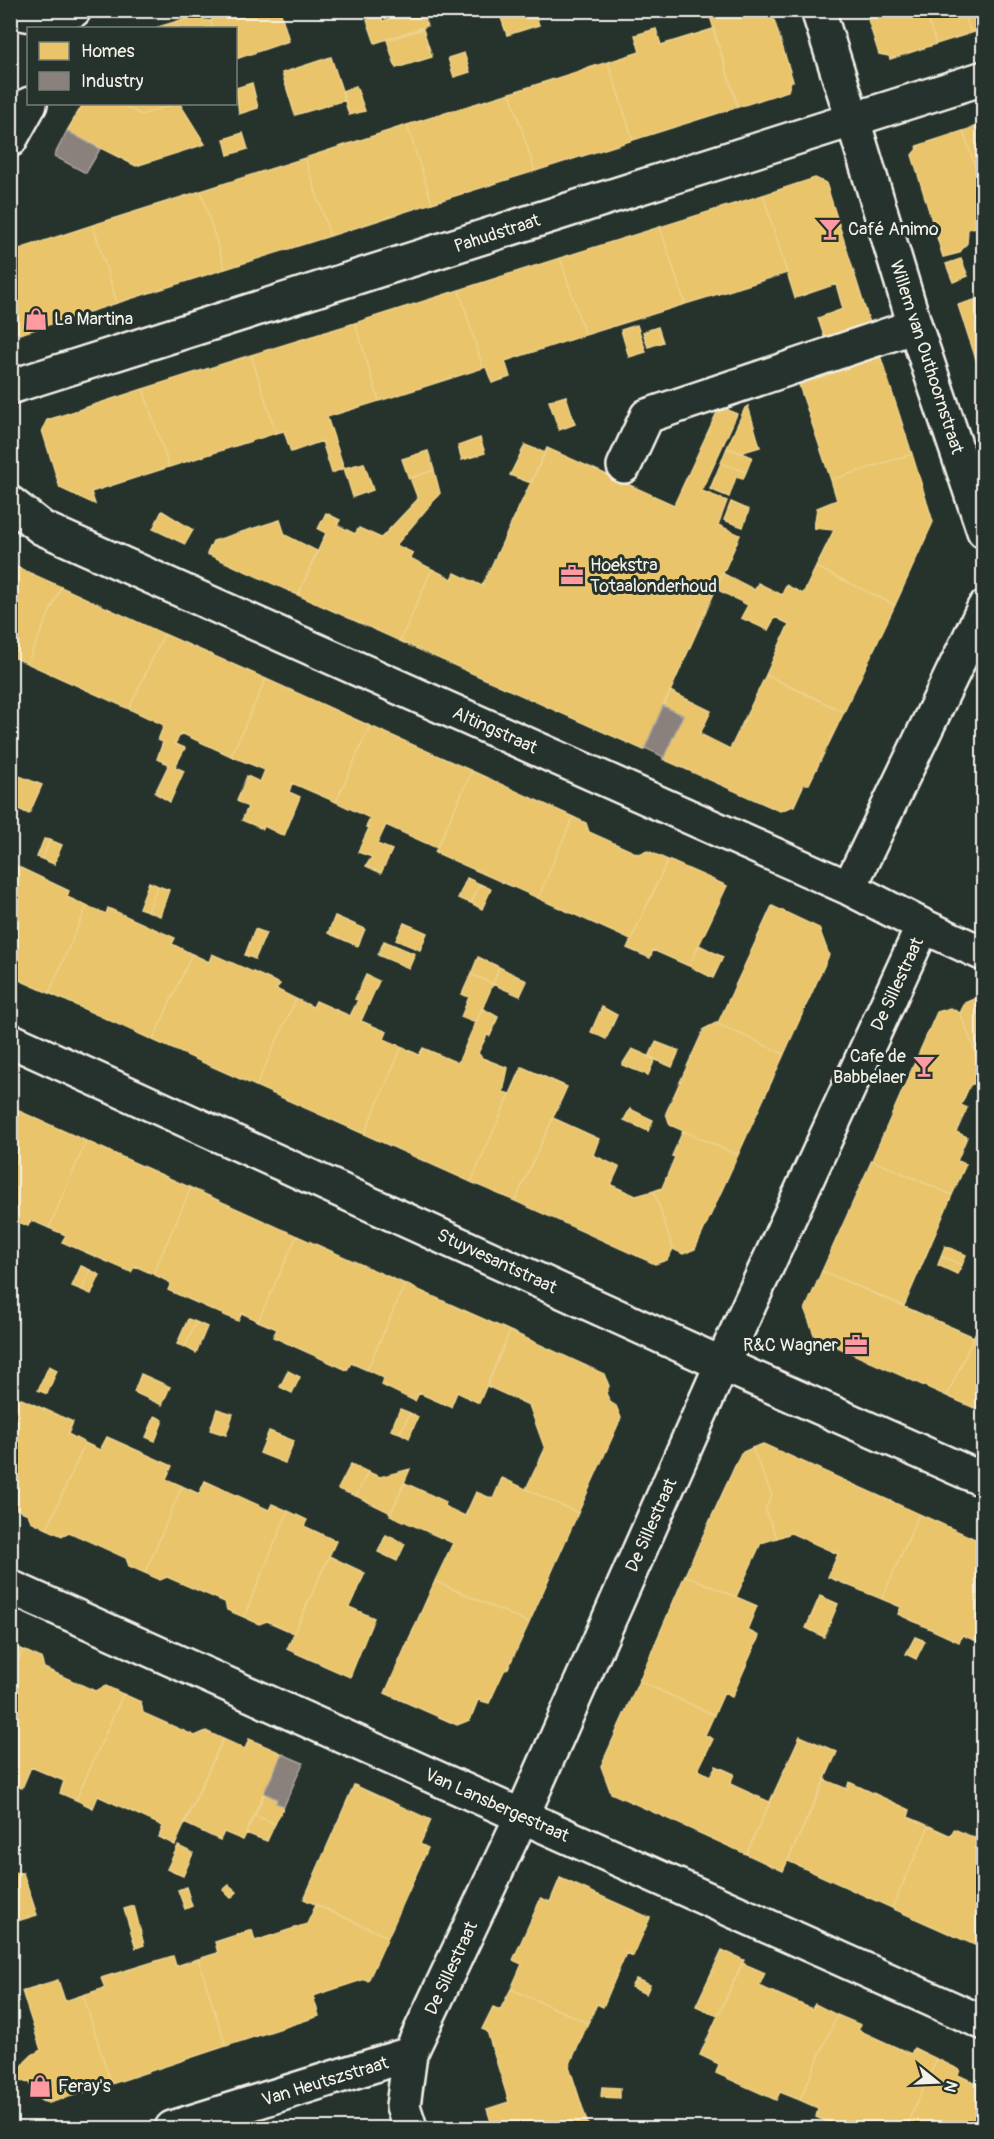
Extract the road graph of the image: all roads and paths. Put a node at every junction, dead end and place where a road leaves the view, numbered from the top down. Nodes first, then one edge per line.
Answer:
1 (818, 10) edge
2 (10, 11) edge
3 (64, 18) edge
4 (984, 78) edge
5 (29, 105) edge
6 (853, 120) junction
7 (10, 140) edge
8 (915, 326) junction
9 (10, 387) edge
10 (624, 466) dead end
11 (10, 503) edge
12 (984, 531) edge
13 (984, 608) edge
14 (849, 888) junction
15 (923, 927) junction
16 (984, 954) edge
17 (10, 1040) edge
18 (722, 1364) junction
19 (984, 1480) edge
20 (10, 1587) edge
21 (522, 1816) junction
22 (984, 2023) edge
23 (410, 2054) junction
24 (172, 2128) edge
25 (410, 2128) edge

1 - 6 street, Willem van Outhoornstraat
2 - 3 street
4 - 6 street, Pahudstraat
5 - 7 street
6 - 8 street, Willem van Outhoornstraat
6 - 9 street, Pahudstraat
8 - 10 street
8 - 12 street, Willem van Outhoornstraat
11 - 14 street, Altingstraat
13 - 14 street
14 - 15 street, Altingstraat
15 - 16 street, Altingstraat
15 - 18 street, De Sillestraat
17 - 18 street, Stuyvesantstraat
18 - 19 street, Stuyvesantstraat
18 - 21 street, De Sillestraat
20 - 21 street, Van Lansbergestraat
21 - 22 street, Van Lansbergestraat
21 - 23 street, De Sillestraat
23 - 24 street, Van Heutszstraat
23 - 25 street, De Sillestraat

